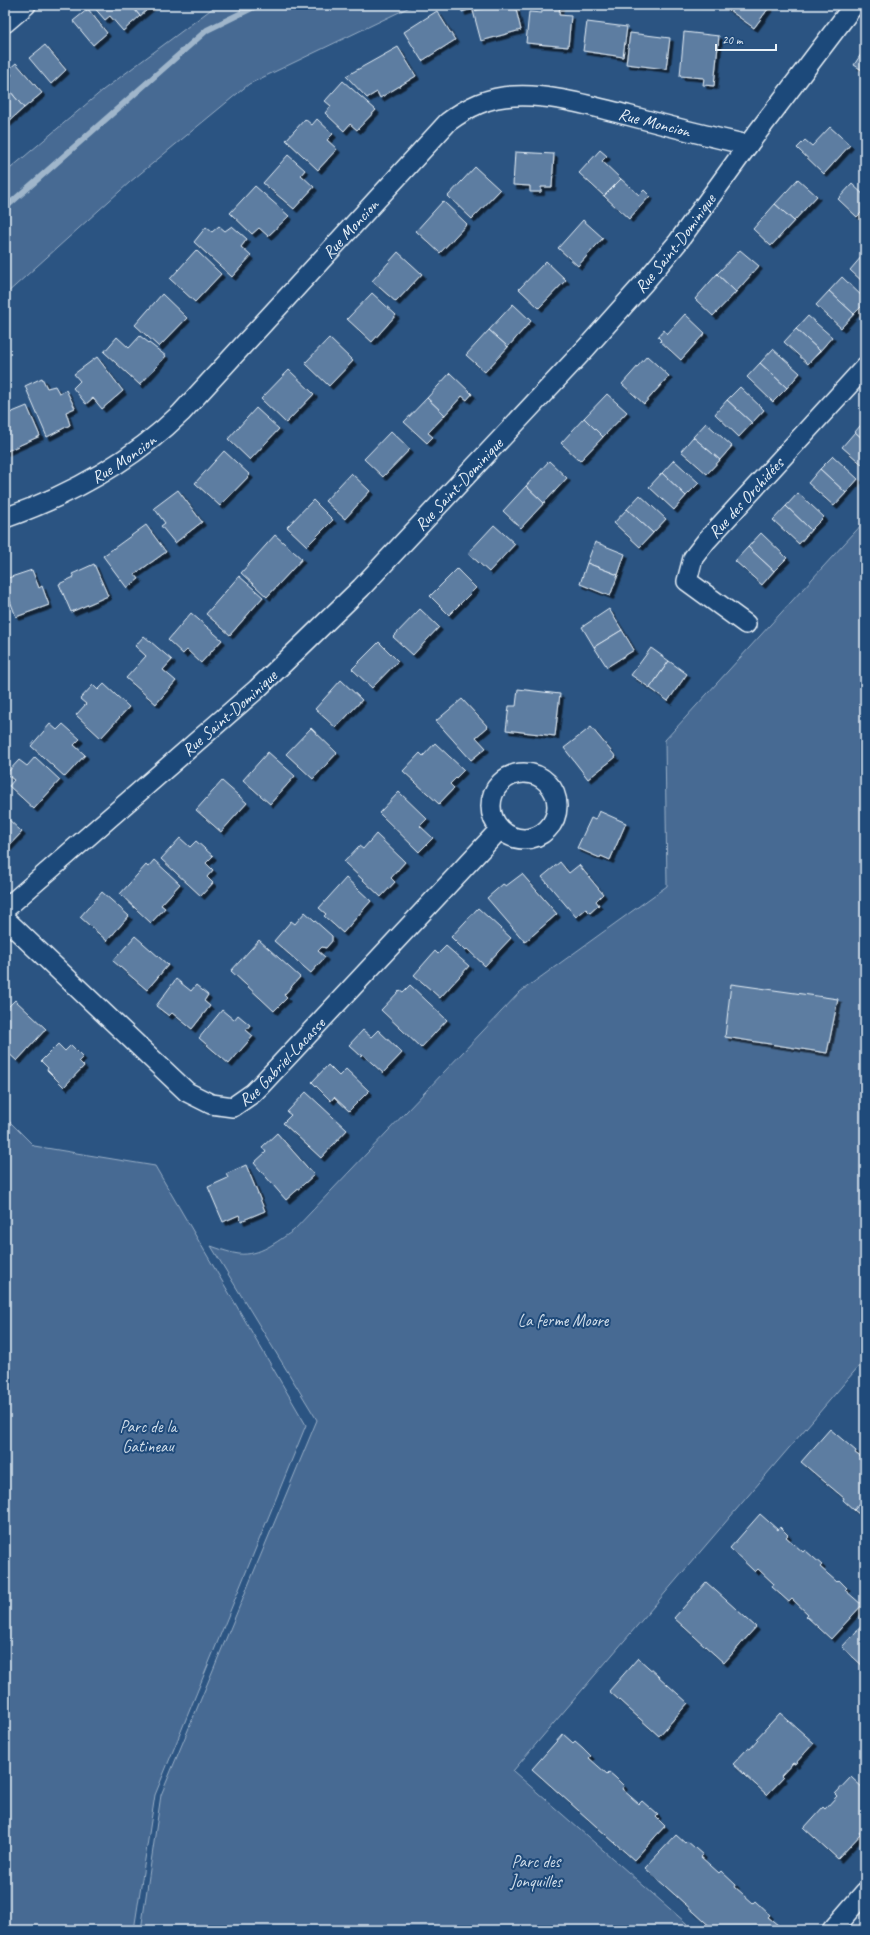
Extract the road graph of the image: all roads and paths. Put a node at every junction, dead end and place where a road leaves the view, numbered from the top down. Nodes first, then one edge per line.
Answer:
1 (26, 5) edge
2 (854, 5) edge
3 (5, 23) edge
4 (748, 145) junction
5 (865, 367) edge
6 (5, 518) edge
7 (746, 624) dead end
8 (500, 829) dead end
9 (5, 909) edge
10 (5, 918) edge
11 (865, 1892) edge
12 (832, 1930) edge

1 - 3 street
2 - 4 street, Rue Saint-Dominique
4 - 6 street, Rue Moncion
4 - 9 street, Rue Saint-Dominique
5 - 7 street, Rue des Orchidées
8 - 10 street, Rue Gabriel-Lacasse
11 - 12 street

